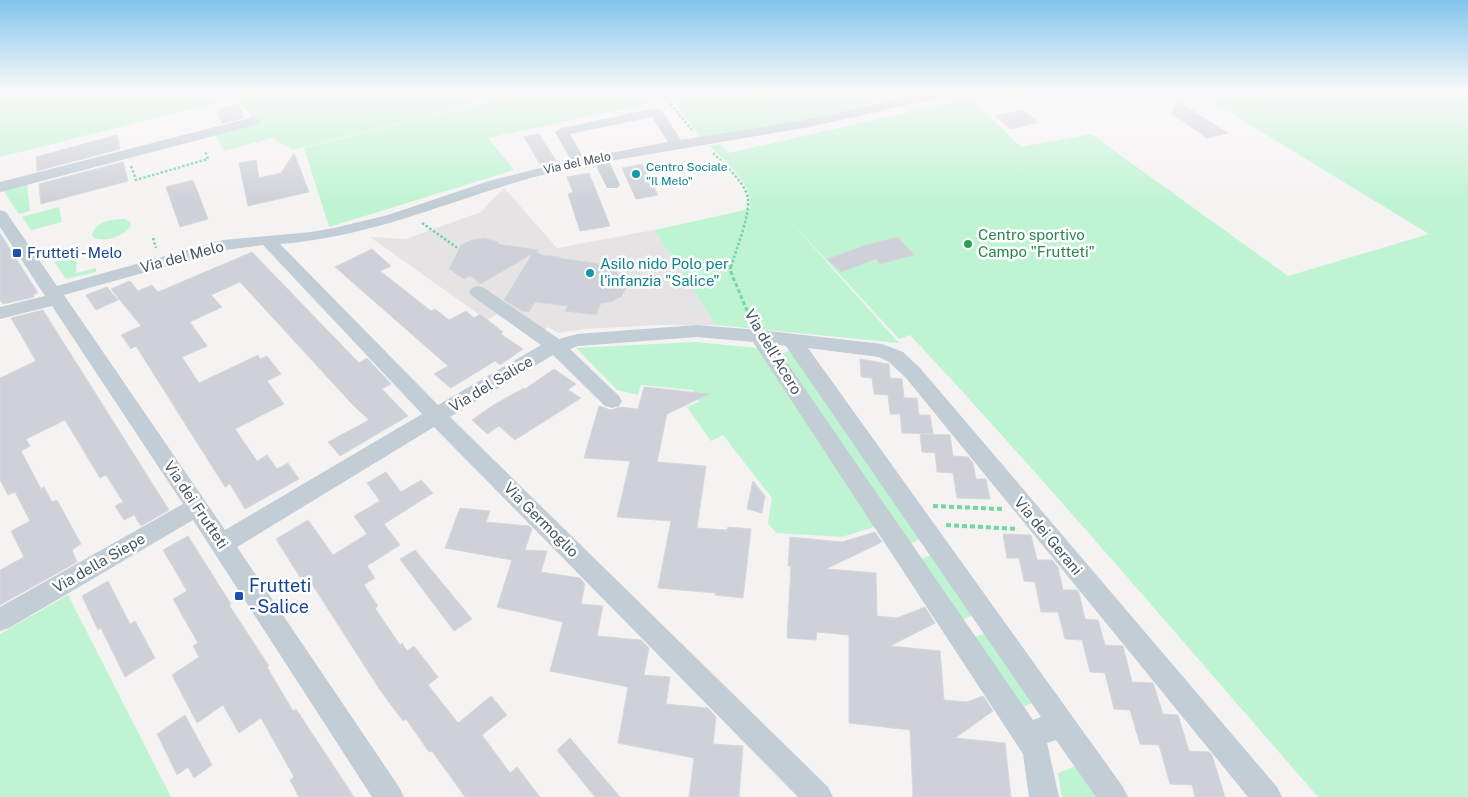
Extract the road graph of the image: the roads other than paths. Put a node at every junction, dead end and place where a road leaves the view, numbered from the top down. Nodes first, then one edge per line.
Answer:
1 (234, 127) edge
2 (585, 127) edge
3 (666, 127) edge
4 (784, 127) edge
5 (678, 145) junction
6 (600, 158) junction
7 (579, 162) junction
8 (494, 184) junction
9 (612, 185) dead end
10 (0, 187) edge
11 (0, 215) edge
12 (344, 231) junction
13 (267, 240) junction
14 (478, 292) dead end
15 (55, 296) junction
16 (0, 313) edge
17 (759, 336) junction
18 (792, 340) junction
19 (556, 346) junction
20 (612, 401) dead end
21 (438, 417) junction
22 (197, 507) junction
23 (222, 544) junction
24 (936, 544) junction
25 (905, 554) junction
26 (0, 620) edge
27 (989, 620) junction
28 (957, 632) junction
29 (1062, 724) junction
30 (1026, 736) junction
31 (389, 797) edge
32 (818, 797) edge
33 (1044, 797) edge
34 (1113, 797) edge
35 (1267, 797) edge

1 - 10 street
2 - 7 street
3 - 5 street
4 - 5 street, Via del Melo
5 - 6 street, Via del Melo
6 - 7 street, Via del Melo
6 - 9 street
7 - 8 street, Via del Melo
8 - 12 street, Via del Melo
8 - 12 street, Via del Melo
11 - 15 street, Via dei Frutteti
12 - 13 street, Via del Melo
13 - 15 street, Via del Melo
13 - 21 street, Via Germoglio
14 - 19 street
15 - 16 street, Via del Melo
15 - 22 street, Via dei Frutteti
17 - 18 street, Via del Salice
17 - 19 street, Via del Salice
17 - 25 street, Via dell'Acero
18 - 24 street, Via dell'Acero
18 - 35 street, Via dei Gerani
19 - 20 street
19 - 21 street, Via del Salice
21 - 23 street, Via del Salice
21 - 32 street, Via Germoglio
22 - 23 street, Via dei Frutteti
22 - 26 street, Via della Siepe
23 - 31 street, Via dei Frutteti
24 - 25 street
24 - 27 street, Via dell'Acero
25 - 28 street, Via dell'Acero
27 - 28 street
27 - 29 street, Via dell'Acero
28 - 30 street, Via dell'Acero
29 - 30 street
29 - 34 street, Via dell'Acero
30 - 33 street, Via dell'Acero

